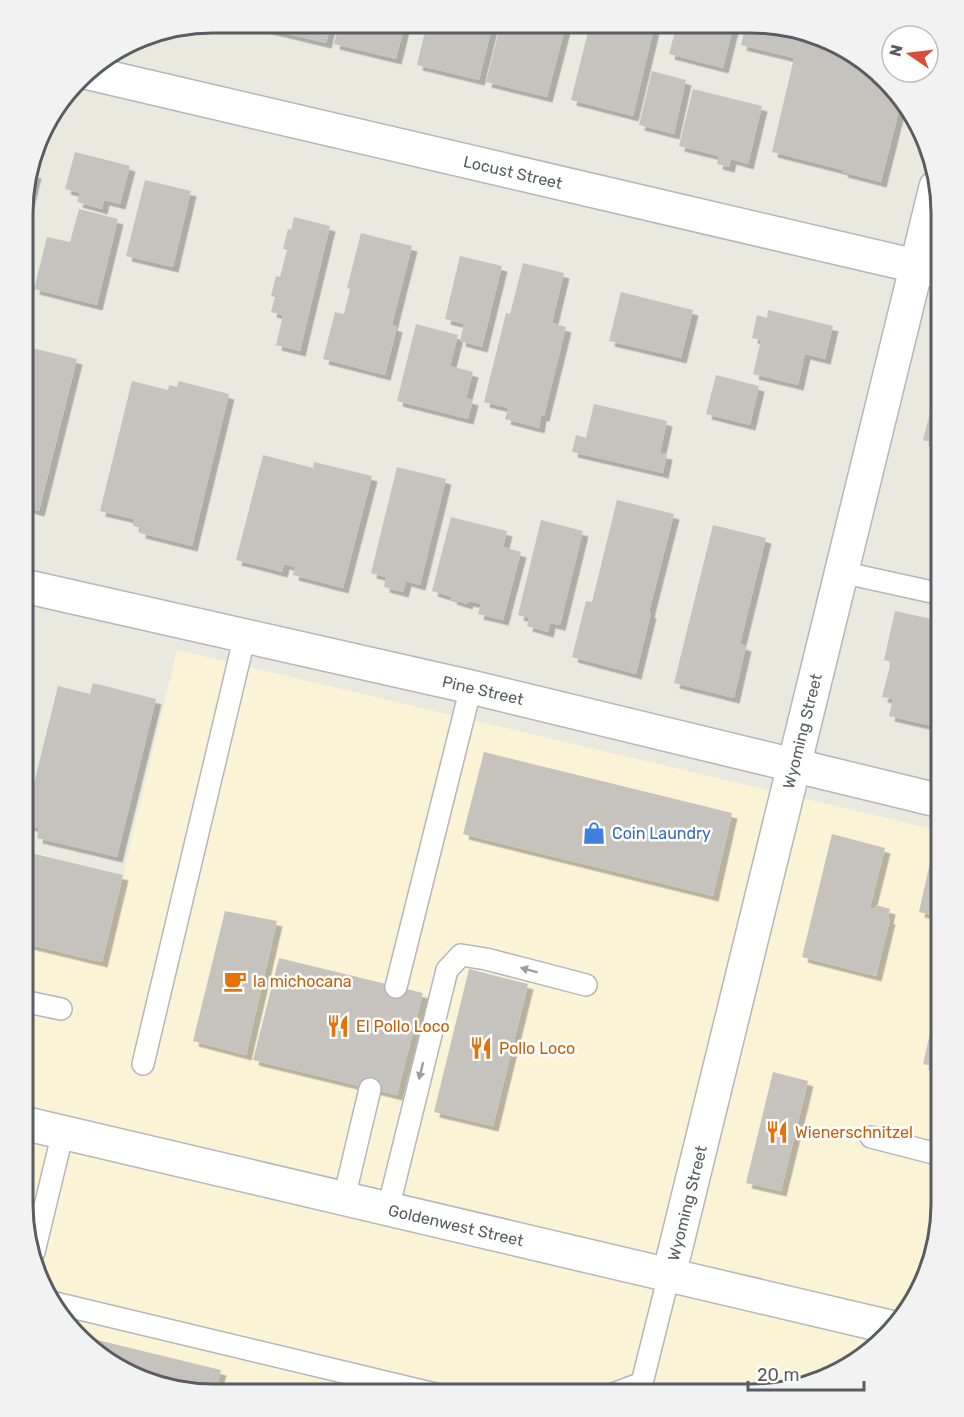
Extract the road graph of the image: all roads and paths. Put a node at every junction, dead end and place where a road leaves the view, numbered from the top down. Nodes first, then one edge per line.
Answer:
1 (98, 75) edge
2 (931, 246) edge
3 (929, 269) edge
4 (841, 572) junction
5 (33, 588) edge
6 (931, 592) edge
7 (245, 635) junction
8 (471, 687) junction
9 (794, 764) junction
10 (931, 798) edge
11 (586, 985) dead end
12 (396, 987) dead end
13 (33, 1002) edge
14 (62, 1009) dead end
15 (143, 1064) dead end
16 (370, 1089) dead end
17 (33, 1125) edge
18 (63, 1132) junction
19 (871, 1137) dead end
20 (931, 1152) edge
21 (344, 1198) junction
22 (388, 1209) junction
23 (37, 1241) edge
24 (669, 1275) junction
25 (64, 1305) edge
26 (884, 1325) edge
27 (393, 1384) edge
28 (647, 1384) edge

1 - 3 street, Locust Street
2 - 3 street, Wyoming Street
3 - 4 street, Wyoming Street
4 - 6 lane
4 - 9 street, Wyoming Street
5 - 7 street, Pine Street
7 - 8 street, Pine Street
7 - 15 lane
8 - 9 street, Pine Street
8 - 12 lane
9 - 10 street, Pine Street
9 - 24 street, Wyoming Street
11 -> 22 lane
13 - 14 lane
16 - 21 lane
17 - 18 street, Goldenwest Street
18 - 21 street, Goldenwest Street
18 - 23 lane
19 - 20 lane
21 - 22 street, Goldenwest Street
22 - 24 street, Goldenwest Street
24 - 26 street, Goldenwest Street
24 - 28 lane
25 - 27 lane

